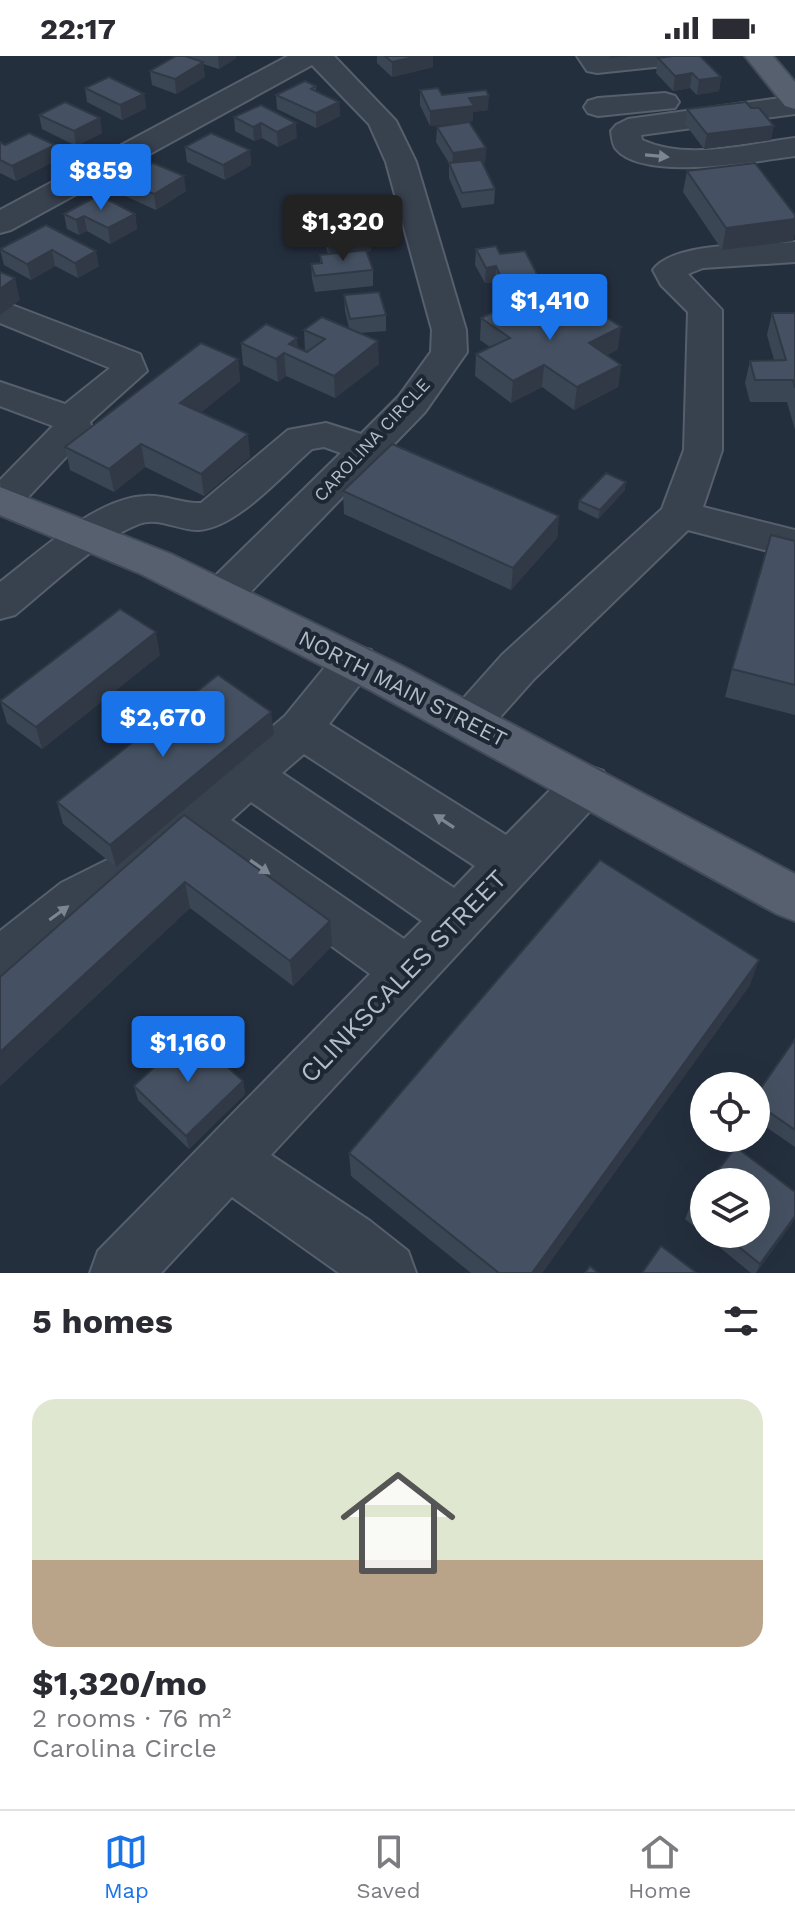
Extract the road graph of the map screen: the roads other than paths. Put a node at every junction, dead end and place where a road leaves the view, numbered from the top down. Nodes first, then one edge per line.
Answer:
1 (310, 56) edge
2 (591, 56) edge
3 (683, 56) edge
4 (759, 56) edge
5 (793, 100) edge
6 (598, 107) dead end
7 (795, 147) edge
8 (9, 210) edge
9 (795, 252) edge
10 (4, 312) edge
11 (0, 393) edge
12 (70, 419) junction
13 (367, 449) junction
14 (280, 454) junction
15 (338, 478) junction
16 (1, 501) edge
17 (680, 515) junction
18 (90, 537) junction
19 (795, 544) edge
20 (222, 595) junction
21 (0, 604) edge
22 (355, 662) junction
23 (469, 722) junction
24 (301, 729) junction
25 (248, 775) junction
26 (586, 784) junction
27 (196, 822) junction
28 (510, 863) junction
29 (795, 899) edge
30 (458, 918) junction
31 (0, 964) edge
32 (408, 971) junction
33 (228, 1160) junction
34 (120, 1273) edge
35 (386, 1273) edge

1 - 8 street
1 - 13 street, CAROLINA CIRCLE
2 - 3 street
4 - 5 main road
5 - 6 street
5 -> 7 street
9 - 17 street
10 - 12 street
11 - 12 street
12 - 16 street
13 - 14 street
13 - 15 street, CAROLINA CIRCLE
14 - 15 street
14 - 18 street
15 - 20 street, CAROLINA CIRCLE
16 - 18 main road, NORTH MAIN STREET
17 - 19 street
17 - 23 street
18 - 20 main road, NORTH MAIN STREET
18 - 21 street
20 - 22 main road, NORTH MAIN STREET
22 - 23 main road, NORTH MAIN STREET
22 - 24 street
23 - 26 main road, NORTH MAIN STREET
24 - 25 street
28 -> 24 street
25 - 27 street
25 - 30 street
26 - 28 street, CLINKSCALES STREET
26 - 29 main road, NORTH MAIN STREET
31 -> 27 street
27 -> 32 street
28 - 30 street, CLINKSCALES STREET
30 - 32 street, CLINKSCALES STREET
32 - 33 street, CLINKSCALES STREET
33 - 34 street, CLINKSCALES STREET
33 - 35 street

